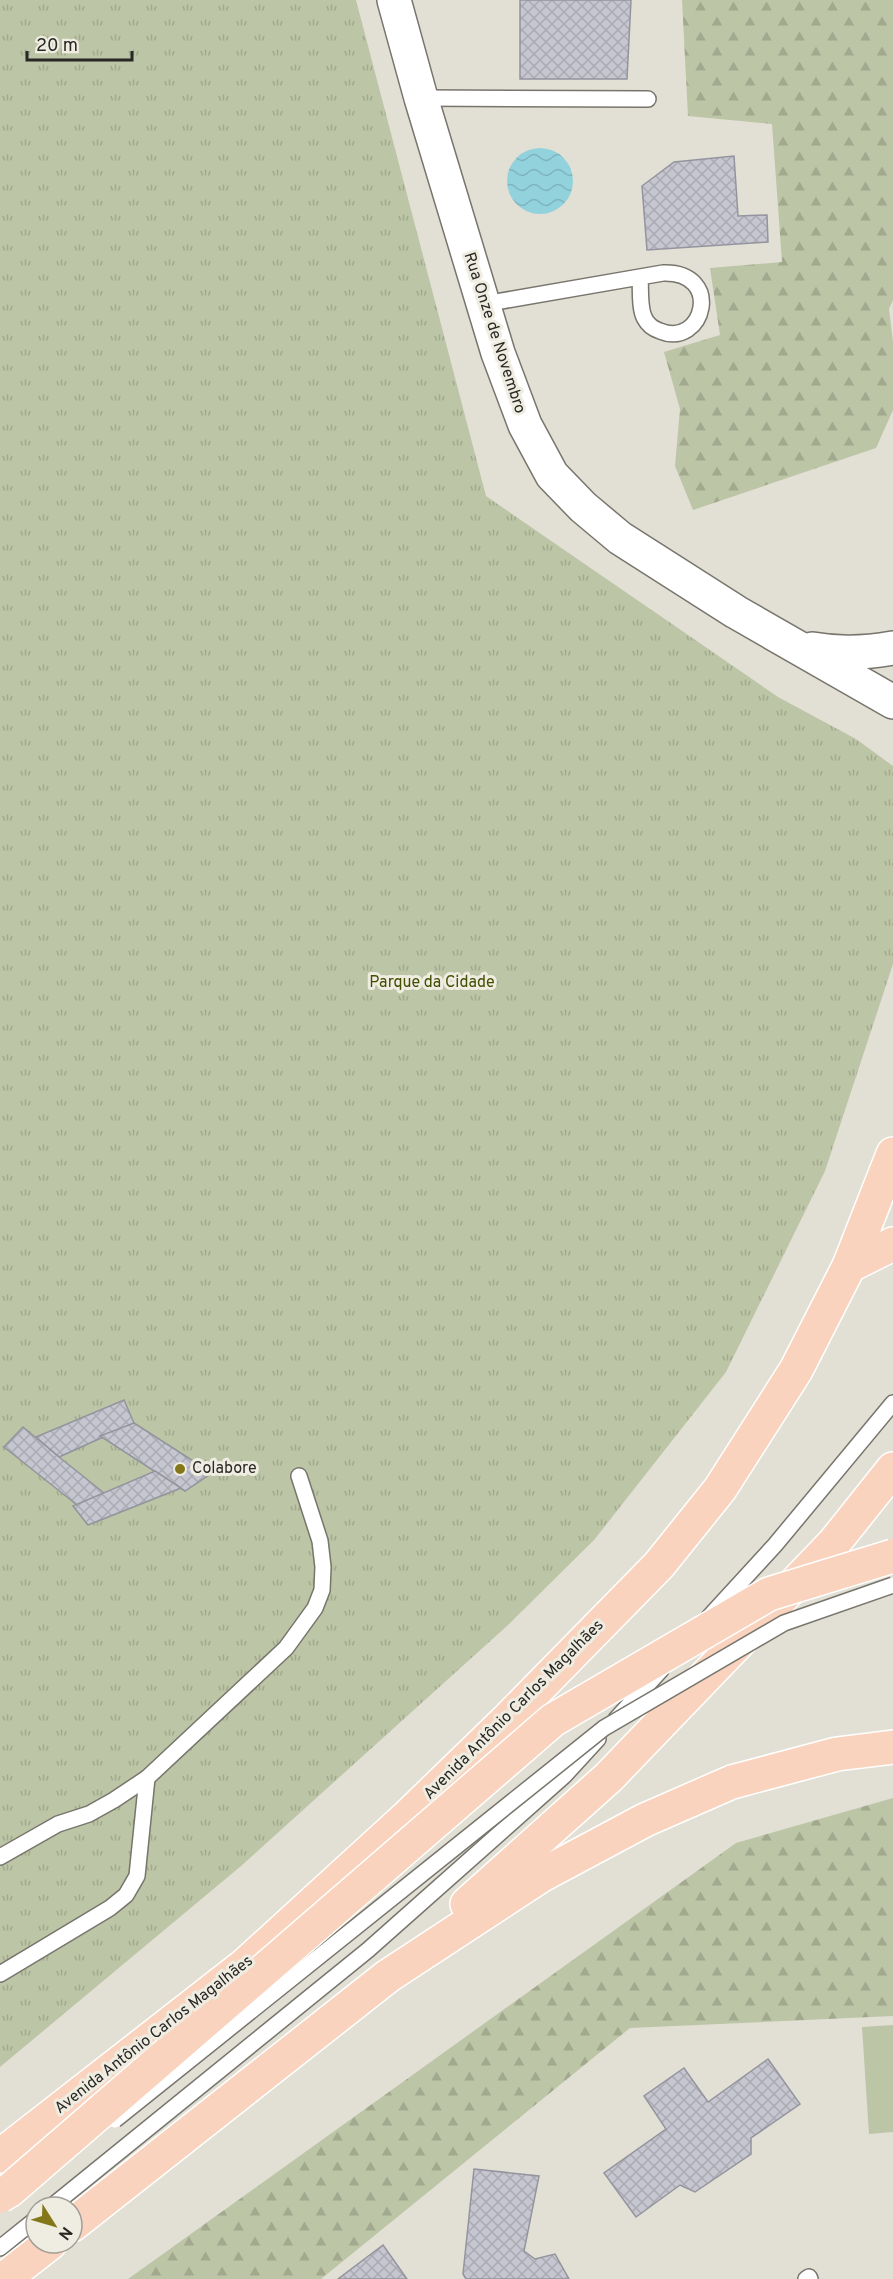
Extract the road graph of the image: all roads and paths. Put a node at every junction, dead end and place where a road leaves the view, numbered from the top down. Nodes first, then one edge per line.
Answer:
1 (394, 0) edge
2 (421, 98) junction
3 (648, 99) dead end
4 (640, 278) junction
5 (484, 304) junction
6 (798, 646) junction
7 (893, 648) edge
8 (893, 702) edge
9 (893, 1154) edge
10 (893, 1244) edge
11 (849, 1266) junction
12 (893, 1403) edge
13 (893, 1469) edge
14 (299, 1476) dead end
15 (893, 1556) edge
16 (893, 1585) edge
17 (893, 1747) edge
18 (147, 1778) junction
19 (0, 1857) edge
20 (0, 1974) edge
21 (388, 1976) junction
22 (0, 2156) edge
23 (66, 2195) edge
24 (0, 2196) edge
25 (0, 2212) edge
26 (84, 2216) edge
27 (24, 2229) edge
28 (0, 2248) edge
29 (35, 2255) edge
30 (4, 2279) edge

1 - 2 street, Rua Onze de Novembro
2 - 3 lane
2 - 5 street, Rua Onze de Novembro
4 - 4 lane
4 - 5 lane
5 - 6 street, Rua Onze de Novembro
6 - 7 street, Rua Onze de Novembro
6 - 8 street, Rua Onze de Novembro
9 - 11 main road, Avenida Antônio Carlos Magalhães
10 - 11 main road
11 - 22 main road, Avenida Antônio Carlos Magalhães
12 - 23 lane
13 - 21 main road
14 - 18 lane
15 - 24 main road, bridge
16 - 25 lane, bridge
17 - 21 main road
18 - 19 lane
18 - 20 lane
21 - 26 main road
27 - 28 lane
29 - 30 main road

